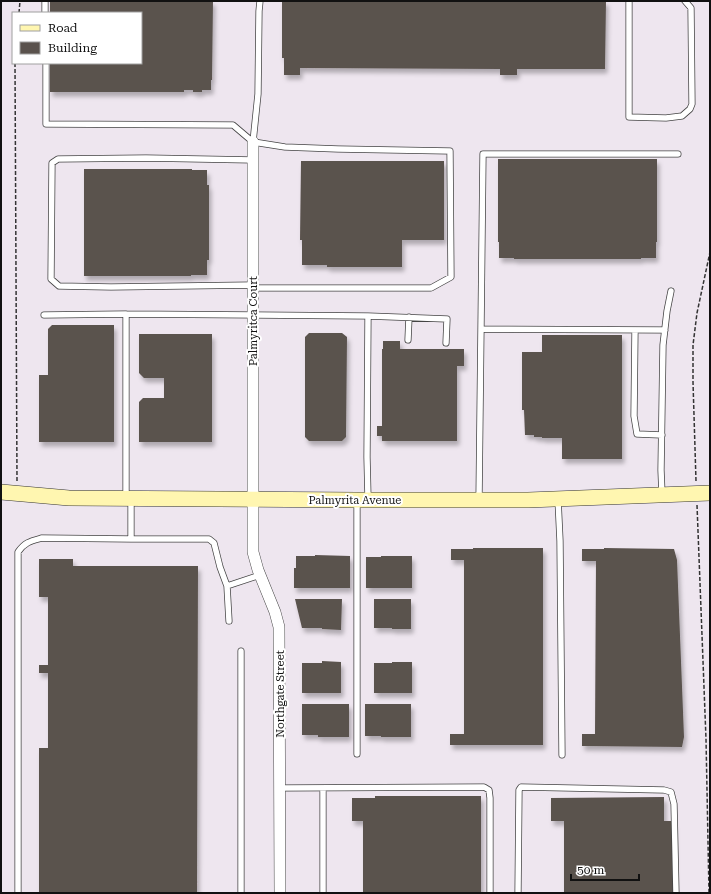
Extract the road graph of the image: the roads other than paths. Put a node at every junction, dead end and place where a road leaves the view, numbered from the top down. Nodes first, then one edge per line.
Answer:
1 (45, 1) edge
2 (260, 1) edge
3 (629, 1) edge
4 (685, 1) edge
5 (45, 12) edge
6 (46, 64) edge
7 (253, 142) junction
8 (678, 154) dead end
9 (253, 160) junction
10 (253, 287) junction
11 (671, 291) dead end
12 (126, 314) junction
13 (44, 315) dead end
14 (253, 315) junction
15 (368, 316) junction
16 (409, 318) junction
17 (481, 329) junction
18 (635, 330) junction
19 (665, 330) junction
20 (408, 340) dead end
21 (446, 343) dead end
22 (662, 435) junction
23 (1, 492) edge
24 (703, 493) edge
25 (662, 495) junction
26 (129, 499) junction
27 (558, 499) junction
28 (253, 500) junction
29 (362, 500) junction
30 (479, 500) junction
31 (131, 539) junction
32 (260, 575) junction
33 (227, 586) junction
34 (229, 621) dead end
35 (242, 651) dead end
36 (357, 754) dead end
37 (562, 755) dead end
38 (280, 788) junction
39 (323, 788) junction
40 (18, 893) edge
41 (241, 893) edge
42 (280, 893) edge
43 (323, 893) edge
44 (490, 893) edge
45 (518, 893) edge
46 (676, 893) edge

1 - 5 lane
2 - 7 lane
3 - 4 lane
6 - 7 lane
7 - 9 street, Palmyritca Court
7 - 10 lane
8 - 17 lane
9 - 10 street, Palmyritca Court
9 - 10 lane
10 - 14 street, Palmyritca Court
11 - 19 lane
12 - 13 lane
12 - 14 lane
12 - 26 lane
14 - 15 lane
14 - 28 street, Palmyritca Court
15 - 16 lane
15 - 29 lane
16 - 20 lane
16 - 21 lane
17 - 18 lane
17 - 30 lane
18 - 19 lane
18 - 22 lane
19 - 22 lane
22 - 25 lane
23 - 26 street, Palmyrita Avenue
24 - 25 street, Palmyrita Avenue
25 - 27 street, Palmyrita Avenue
26 - 28 street, Palmyrita Avenue
26 - 31 lane
27 - 30 street, Palmyrita Avenue
27 - 37 lane
28 - 29 street, Palmyrita Avenue
28 - 32 street, Northgate Street
29 - 30 street, Palmyrita Avenue
29 - 36 lane
31 - 33 lane
31 - 40 lane
32 - 33 lane
32 - 38 street, Northgate Street
33 - 34 lane
35 - 41 lane
38 - 39 lane
38 - 42 street, Northgate Street
39 - 43 lane
39 - 44 lane
45 - 46 lane

